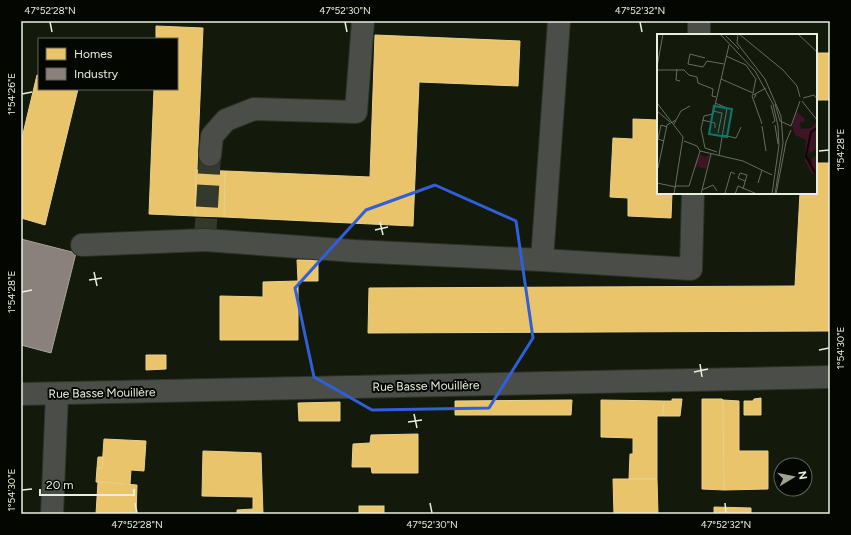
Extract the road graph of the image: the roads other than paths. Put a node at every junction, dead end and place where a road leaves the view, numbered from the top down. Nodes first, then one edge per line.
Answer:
1 (363, 21) edge
2 (559, 21) edge
3 (699, 21) edge
4 (699, 34) edge
5 (210, 155) tunnel mouth
6 (694, 194) edge
7 (82, 245) dead end
8 (542, 260) junction
9 (830, 377) edge
10 (21, 394) edge
11 (57, 394) junction
12 (52, 514) edge

1 - 5 street
2 - 8 street
3 - 4 street
6 - 8 street
7 - 8 street
9 - 11 street, Rue Basse Mouillère
10 - 11 street, Rue Basse Mouillère
11 - 12 street

